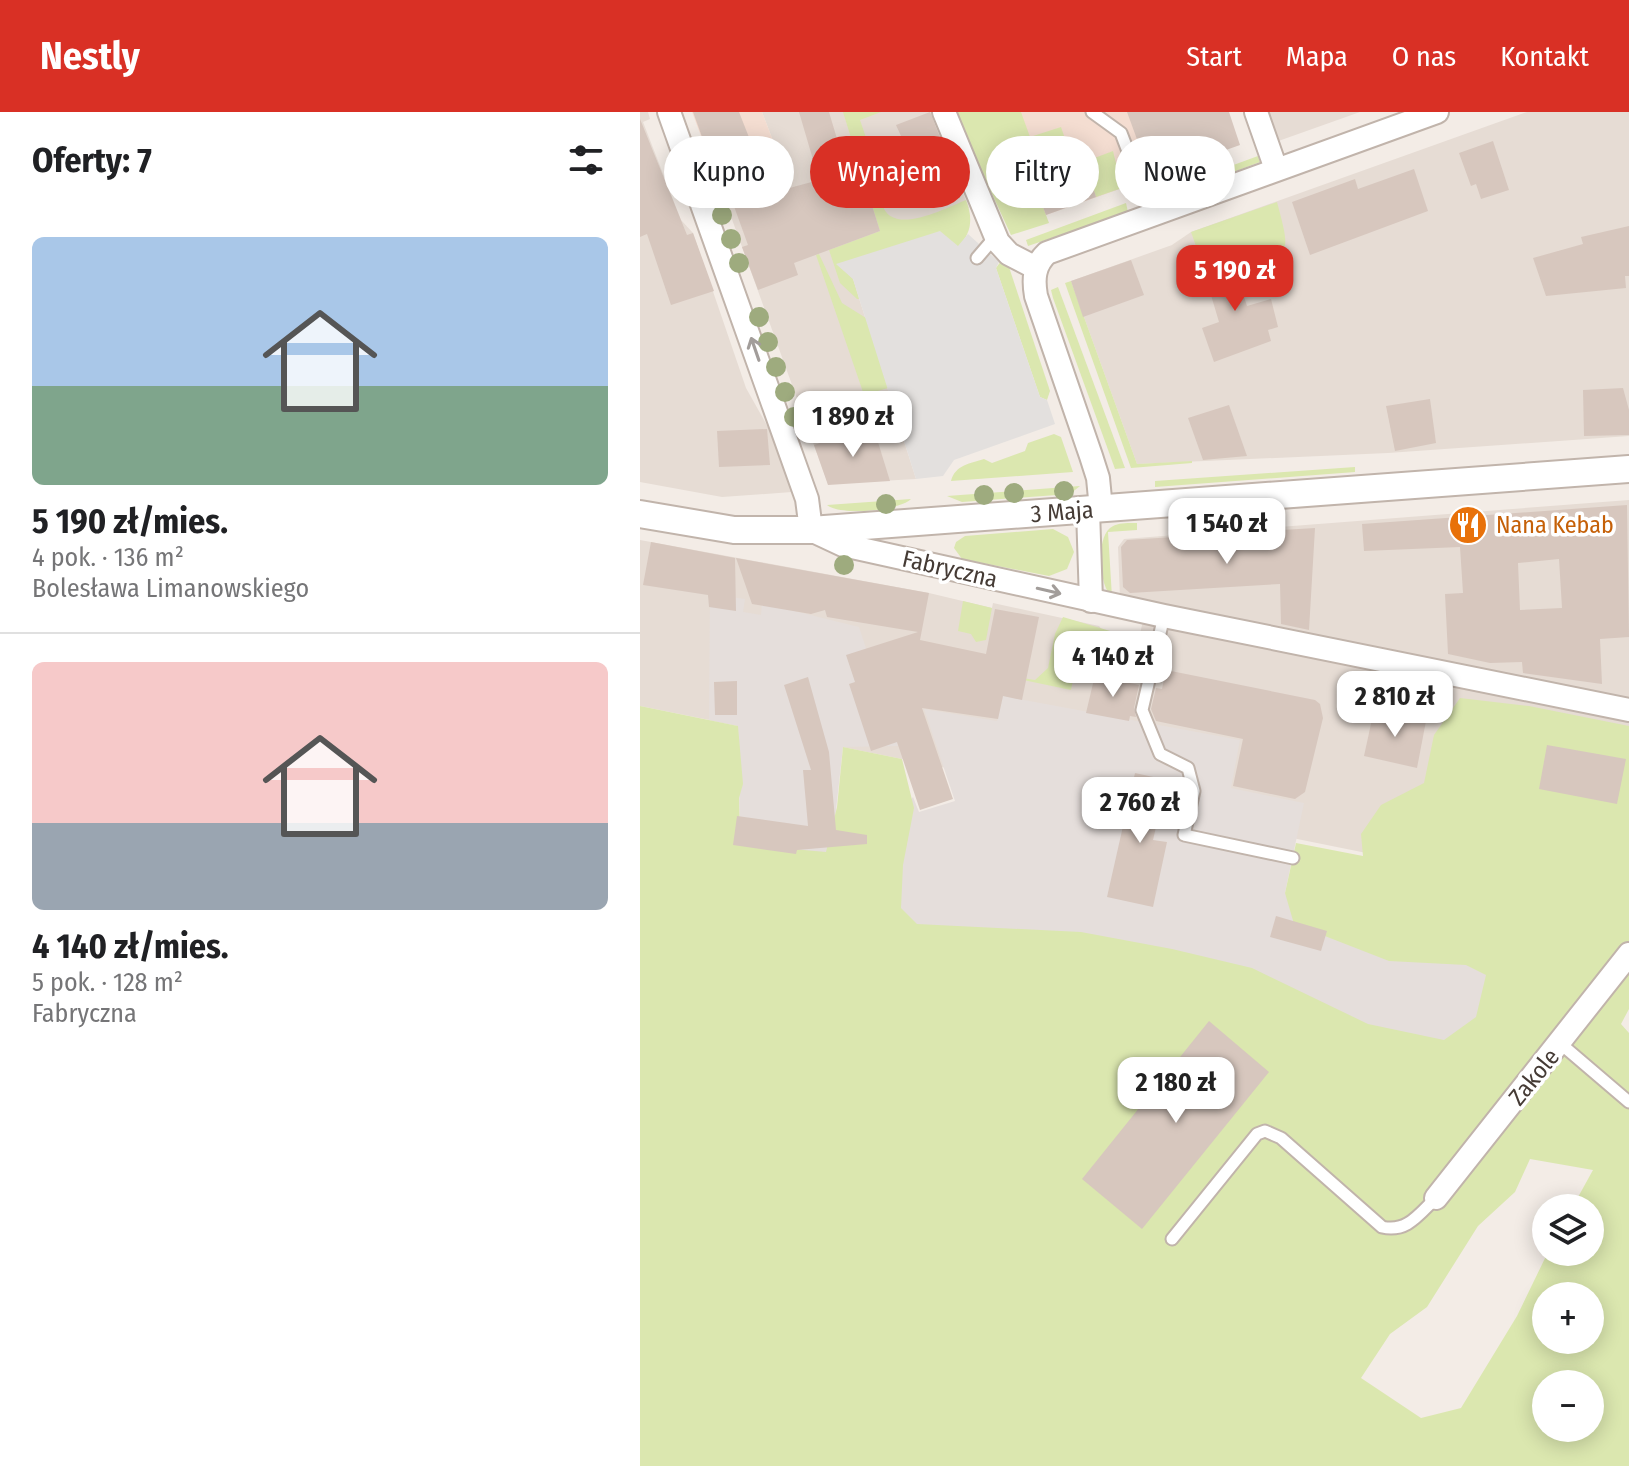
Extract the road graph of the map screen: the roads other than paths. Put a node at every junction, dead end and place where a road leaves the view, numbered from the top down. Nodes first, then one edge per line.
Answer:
1 (669, 112) edge
2 (944, 112) edge
3 (1092, 112) edge
4 (1256, 112) edge
5 (1437, 112) edge
6 (1276, 169) junction
7 (1152, 214) junction
8 (995, 237) junction
9 (977, 258) dead end
10 (1036, 268) junction
11 (1629, 469) edge
12 (1094, 509) junction
13 (640, 514) edge
14 (811, 530) junction
15 (1091, 601) junction
16 (1164, 616) junction
17 (1629, 710) edge
18 (1293, 858) dead end
19 (1629, 954) edge
20 (1561, 1044) junction
21 (1629, 1102) edge
22 (1436, 1198) joint
23 (1172, 1239) dead end

14 -> 1 street
2 - 8 street
3 - 7 lane
4 - 6 street
5 - 6 street
6 - 7 street
7 - 10 street
8 - 9 lane
8 - 10 street
10 - 12 street
11 - 12 street, 3 Maja
12 - 14 street, 3 Maja
12 - 15 street
13 - 14 street, 3 Maja
14 -> 15 street, Fabryczna
15 - 16 street, Fabryczna
16 - 17 street, Fabryczna
16 - 18 lane
19 - 20 street, Zakole
20 - 21 lane
20 - 22 street, Zakole
22 - 23 lane

